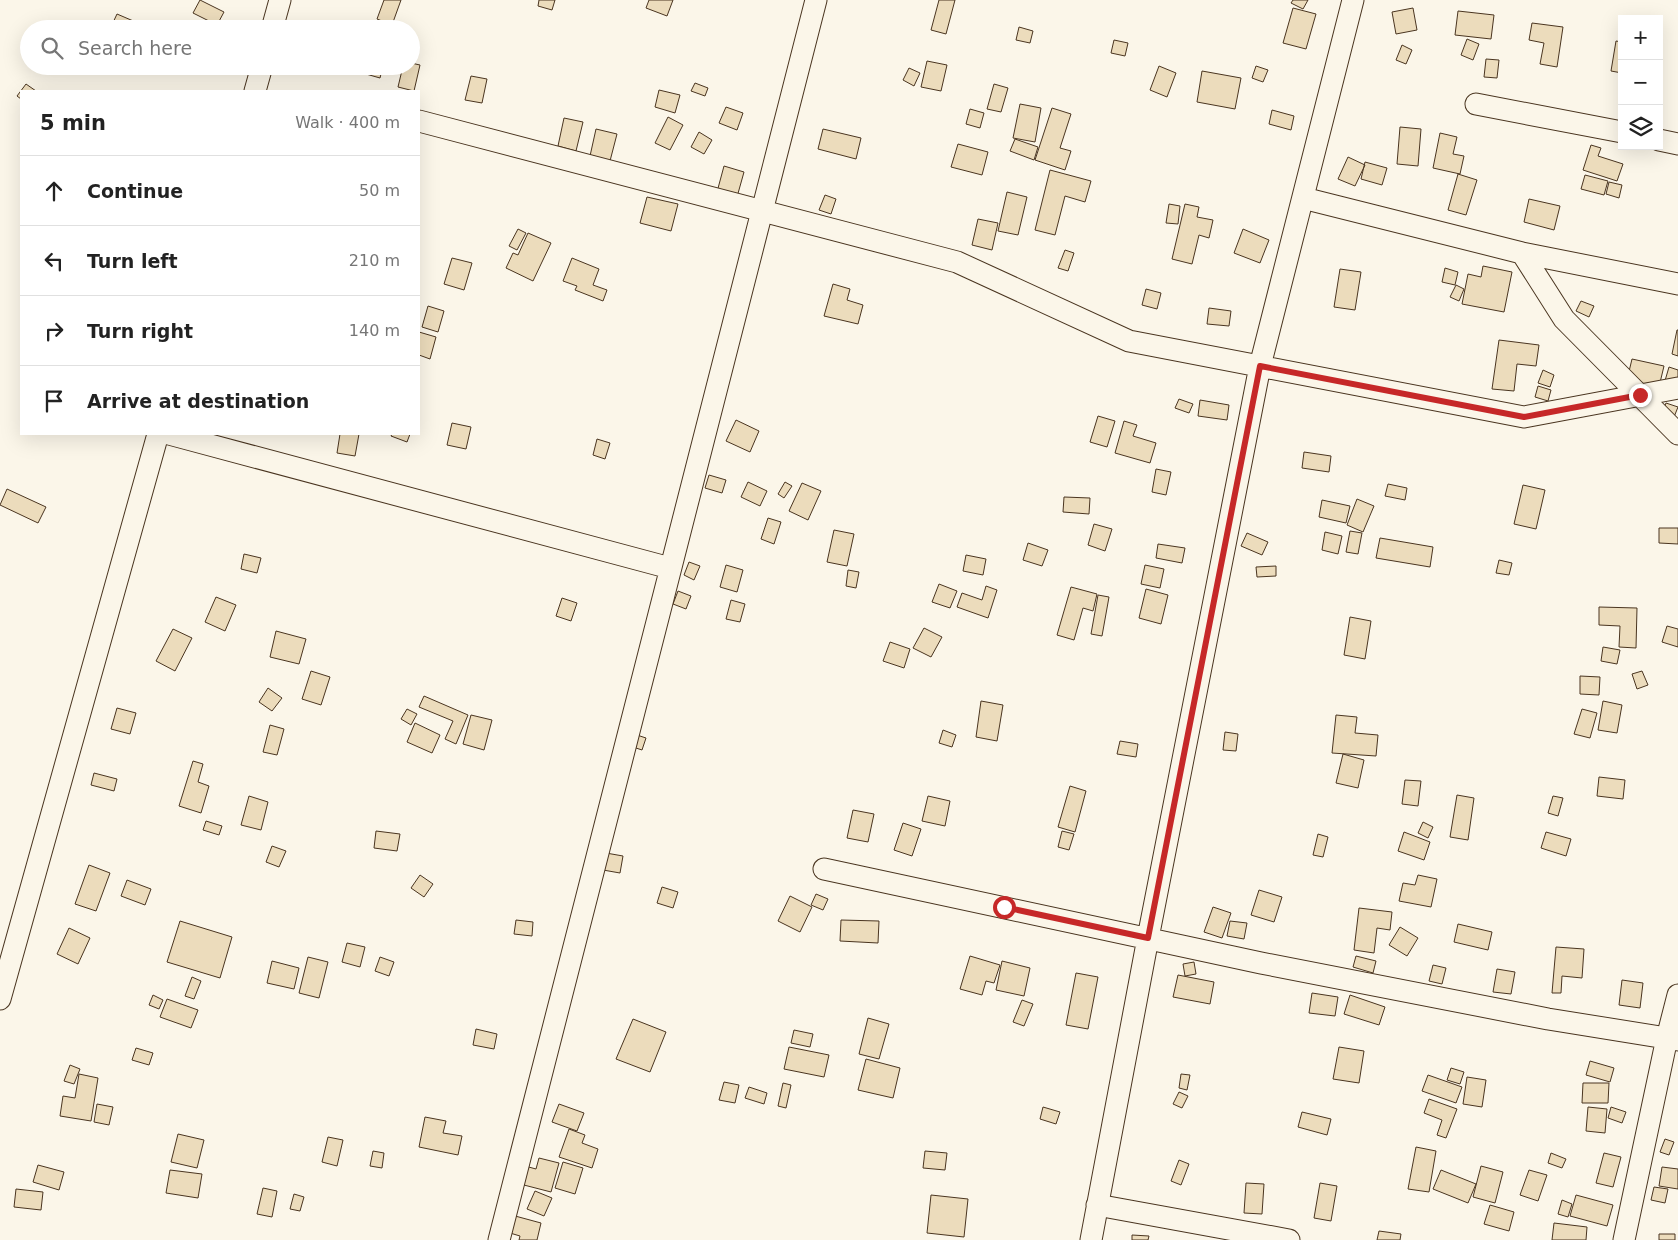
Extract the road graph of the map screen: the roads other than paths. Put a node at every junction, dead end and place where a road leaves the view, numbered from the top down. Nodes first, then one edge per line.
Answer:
1 (280, 0) edge
2 (816, 0) edge
3 (1353, 0) edge
4 (274, 20) edge
5 (259, 75) edge
6 (254, 90) edge
7 (1476, 104) dead end
8 (420, 121) edge
9 (1618, 131) edge
10 (1663, 141) edge
11 (1678, 144) edge
12 (1303, 198) junction
13 (761, 211) junction
14 (1522, 253) junction
15 (1678, 284) edge
16 (1260, 366) junction
17 (1678, 388) edge
18 (1640, 395) junction
19 (1678, 434) edge
20 (158, 435) edge
21 (173, 435) edge
22 (670, 568) junction
23 (824, 869) dead end
24 (1148, 938) junction
25 (1678, 995) edge
26 (0, 999) edge
27 (1672, 1039) edge
28 (1097, 1205) junction
29 (499, 1240) edge
30 (1091, 1240) edge
31 (1289, 1240) edge
32 (1624, 1240) edge

1 - 4 street
2 - 13 street
3 - 12 street
5 - 6 street
7 - 9 street
8 - 13 street
10 - 11 street
12 - 14 street
12 - 16 street
13 - 16 street
13 - 22 street
14 - 15 street
14 - 18 street
16 - 18 street
16 - 24 street
17 - 18 street
18 - 19 street
20 - 26 street
21 - 22 street
22 - 29 street
23 - 24 street
24 - 27 street
24 - 28 street
25 - 27 street
27 - 32 street
28 - 30 street
28 - 31 street

